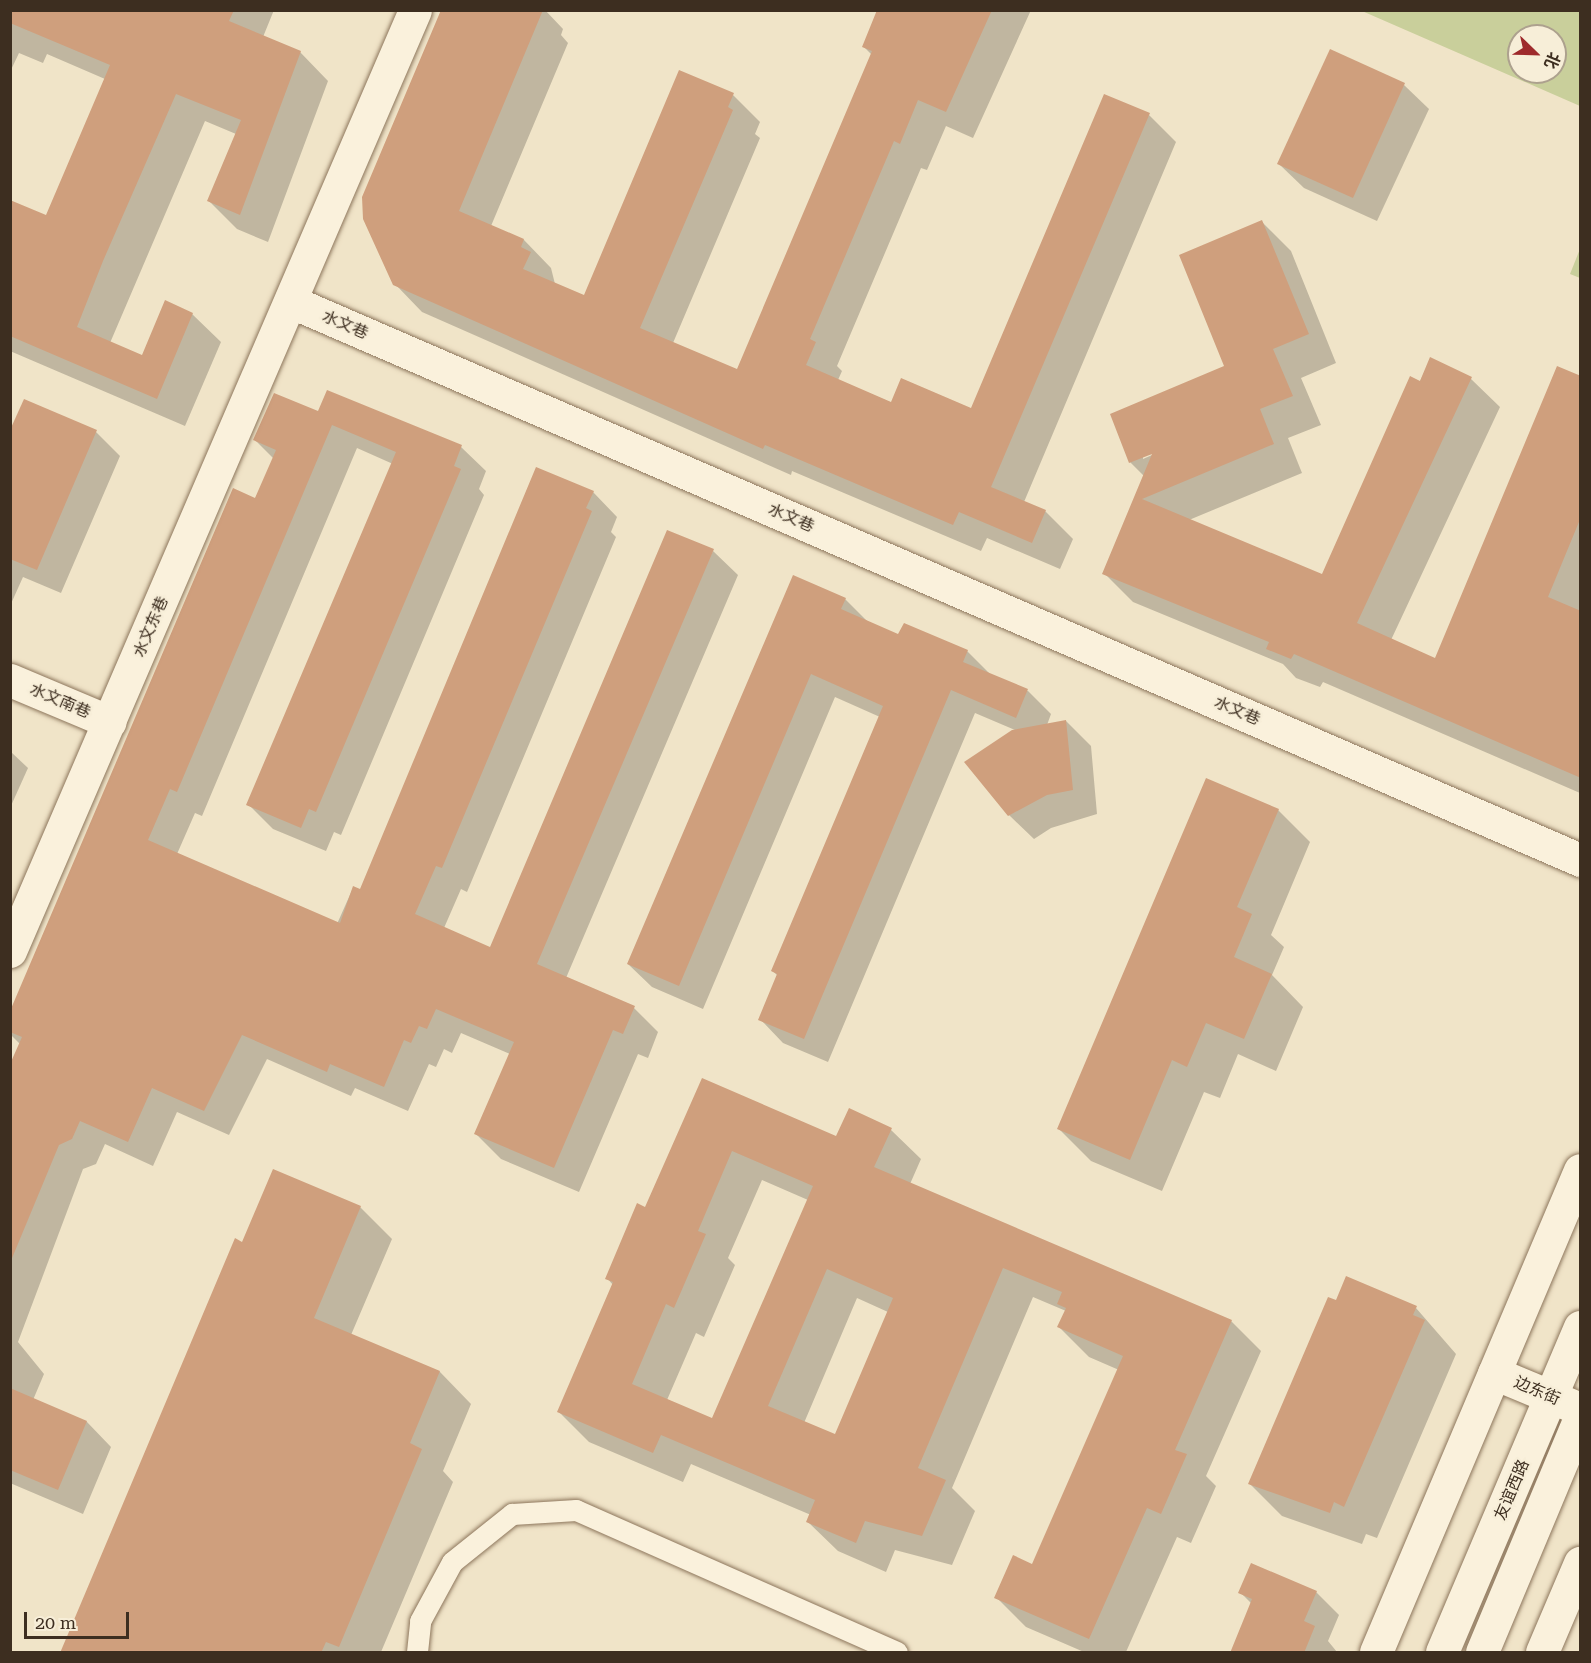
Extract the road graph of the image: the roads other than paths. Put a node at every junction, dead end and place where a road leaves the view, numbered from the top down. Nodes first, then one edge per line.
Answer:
1 (415, 10) edge
2 (292, 302) junction
3 (10, 680) edge
4 (110, 722) junction
5 (1581, 860) edge
6 (10, 951) edge
7 (1581, 1170) edge
8 (1581, 1327) edge
9 (1494, 1373) junction
10 (1566, 1403) edge
11 (1581, 1418) edge
12 (1581, 1563) edge
13 (417, 1653) edge
14 (897, 1653) edge
15 (1376, 1653) edge
16 (1442, 1653) edge
17 (1482, 1653) edge
18 (1542, 1653) edge

1 - 2 street
2 - 4 street, 水文东巷
2 - 5 street, 水文巷
3 - 4 street, 水文南巷
4 - 6 street, 水文东巷
7 - 9 street
8 - 10 street, 友谊西路
9 - 10 street, 边东街
9 - 15 street
10 - 16 street, 友谊西路
11 - 17 street
12 - 18 street
13 - 14 lane

